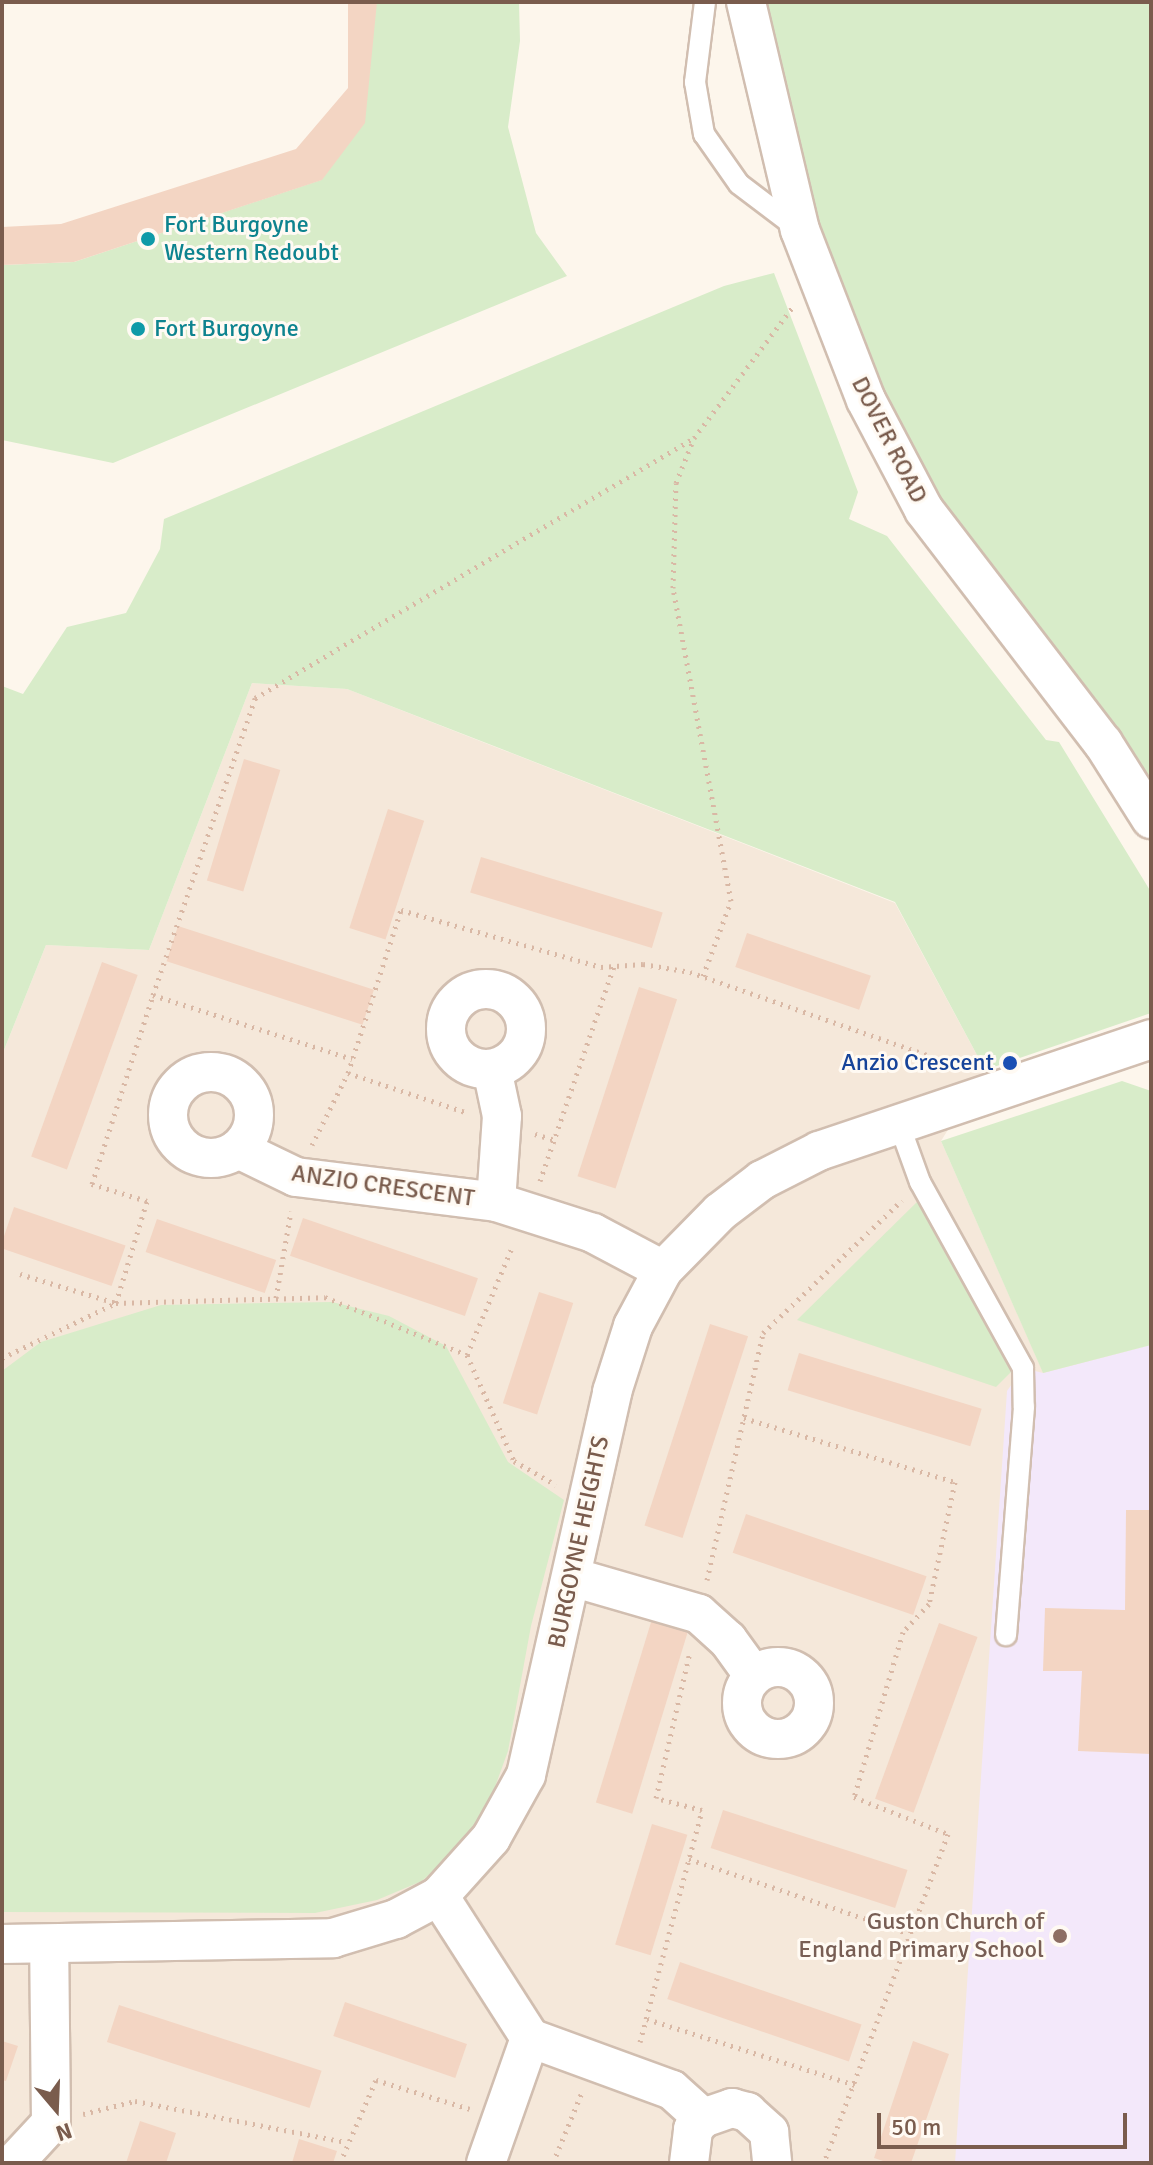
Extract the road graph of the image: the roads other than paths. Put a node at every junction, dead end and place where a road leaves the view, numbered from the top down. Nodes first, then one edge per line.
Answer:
1 (705, 2) edge
2 (746, 2) edge
3 (800, 230) junction
4 (1151, 819) edge
5 (1151, 1039) edge
6 (492, 1069) dead end
7 (899, 1124) junction
8 (238, 1149) dead end
9 (512, 1207) junction
10 (663, 1270) junction
11 (572, 1577) junction
12 (1006, 1635) dead end
13 (754, 1676) dead end
14 (439, 1896) junction
15 (2, 1944) edge
16 (49, 1945) junction
17 (530, 2038) junction
18 (703, 2118) junction
19 (14, 2163) edge
20 (486, 2163) edge
21 (689, 2163) edge
22 (772, 2163) edge

1 - 3 lane
2 - 3 street, DOVER ROAD
3 - 4 street, DOVER ROAD
5 - 7 street, BURGOYNE HEIGHTS
6 - 9 street
7 - 10 street, BURGOYNE HEIGHTS
7 - 12 lane
8 - 9 street, ANZIO CRESCENT
9 - 10 street, ANZIO CRESCENT
10 - 11 street, BURGOYNE HEIGHTS
11 - 13 street
11 - 14 street, BURGOYNE HEIGHTS
14 - 16 street, BURGOYNE HEIGHTS
14 - 17 street
15 - 16 street, BURGOYNE HEIGHTS
16 - 19 street
17 - 18 street
17 - 20 street
18 - 21 street
18 - 22 street

